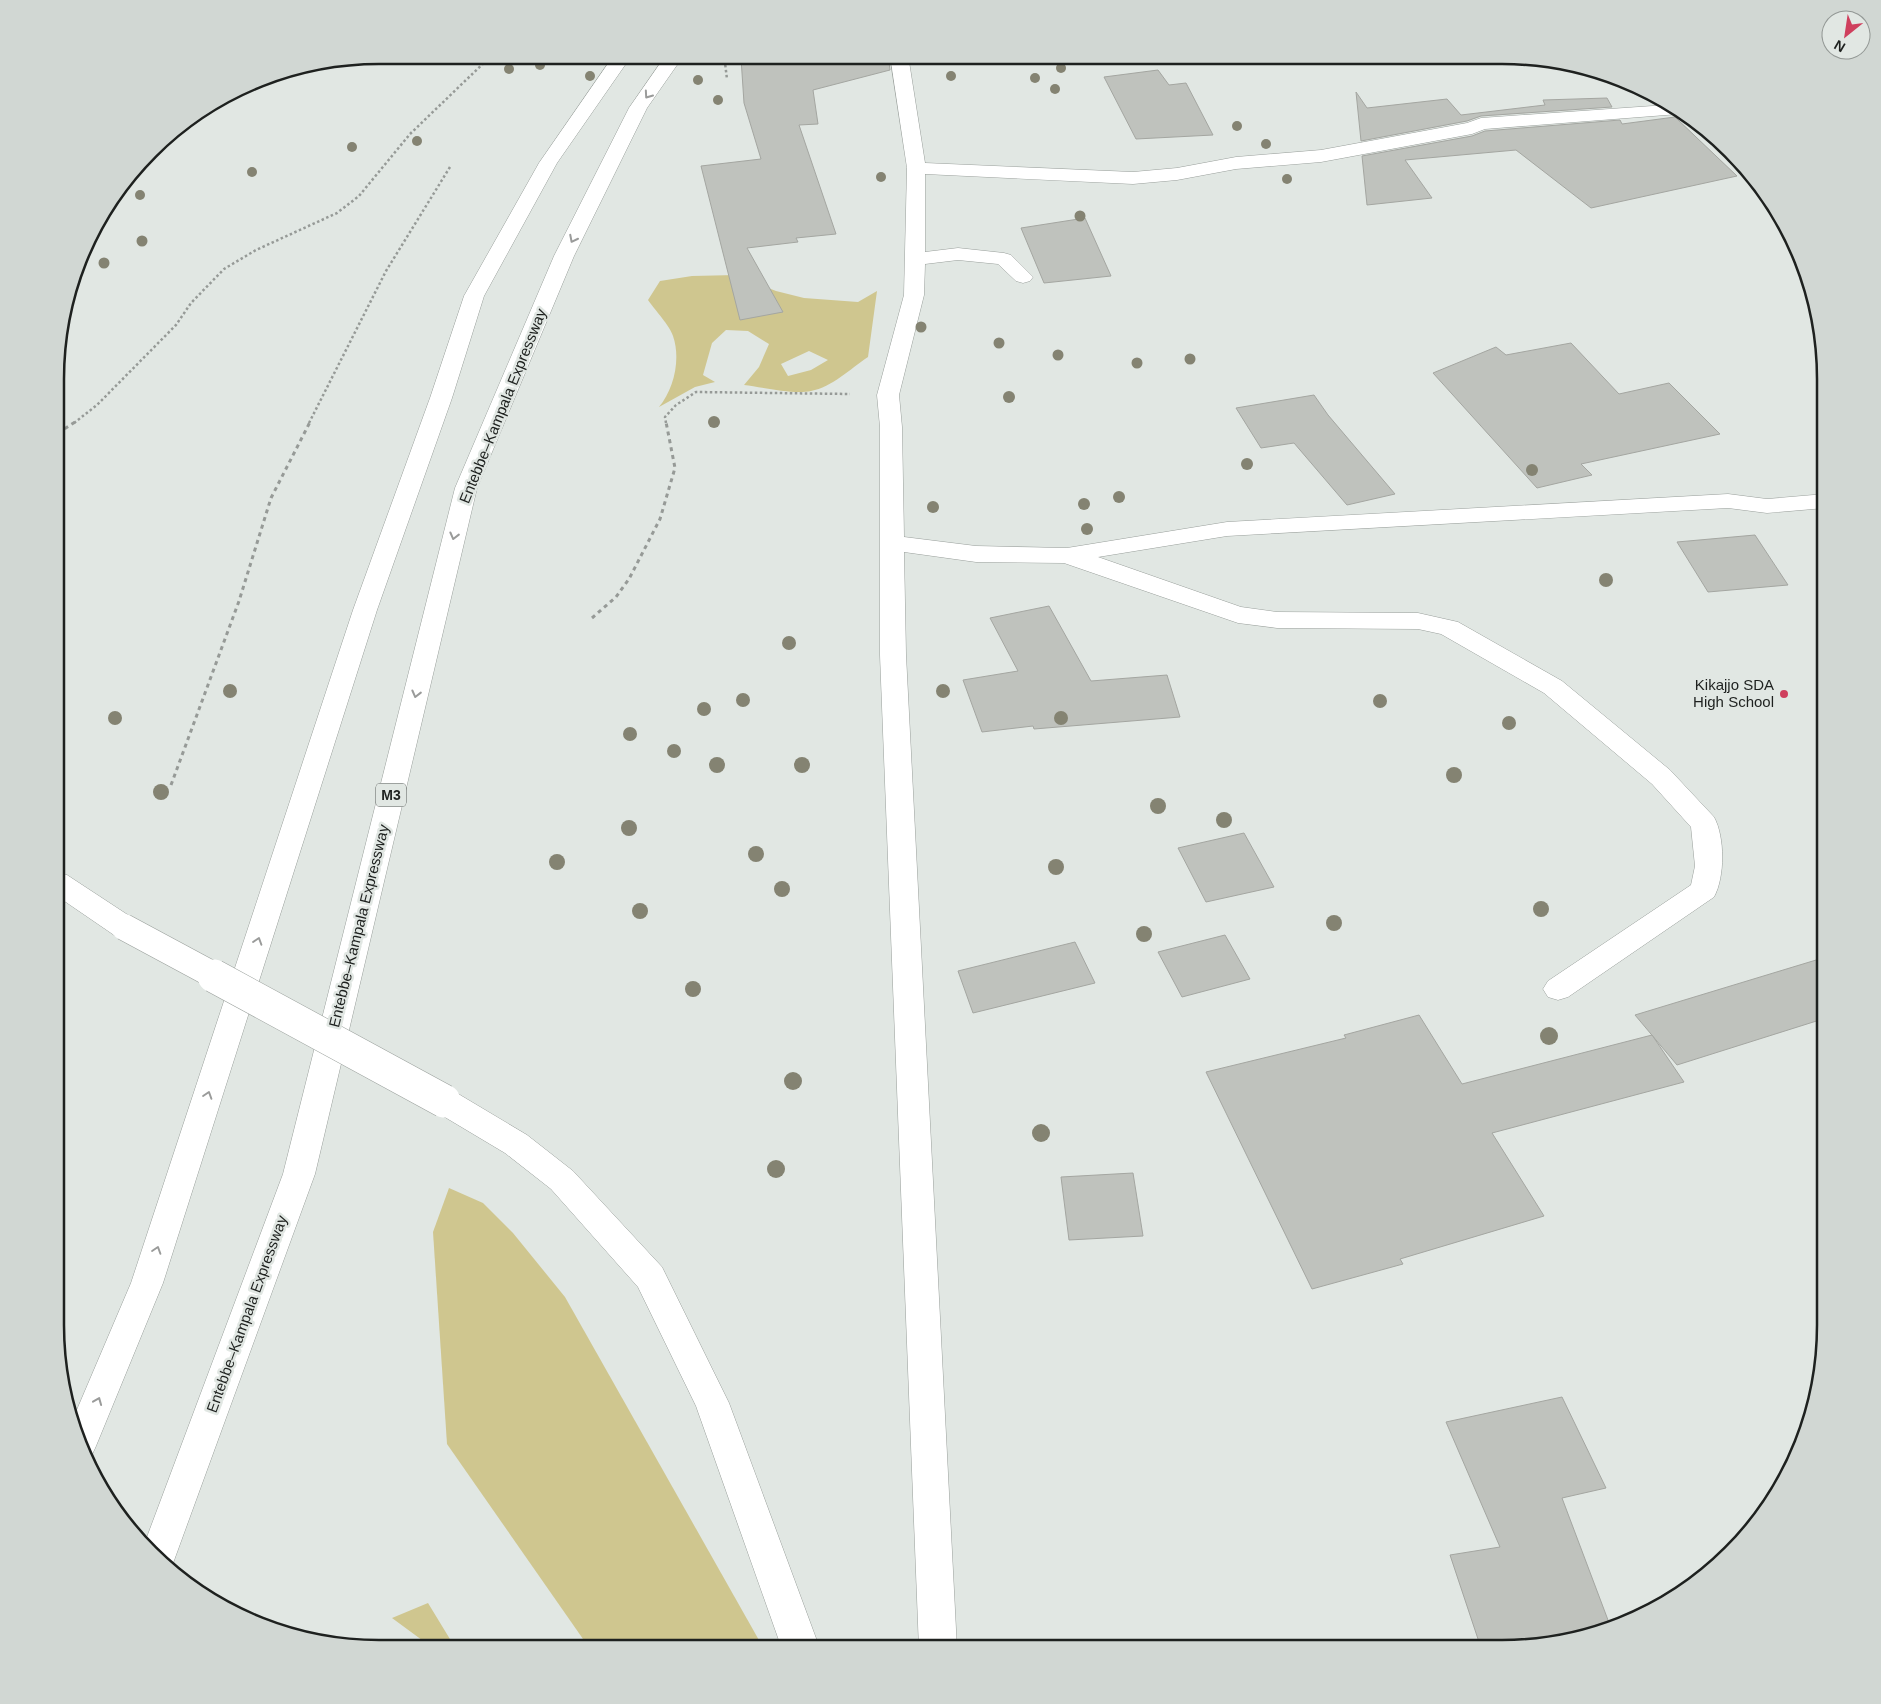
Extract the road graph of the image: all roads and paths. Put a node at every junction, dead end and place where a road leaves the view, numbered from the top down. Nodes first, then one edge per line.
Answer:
1 (483, 64) edge
2 (618, 64) edge
3 (670, 64) edge
4 (725, 64) edge
5 (901, 64) edge
6 (727, 80) dead end
7 (1667, 111) edge
8 (450, 167) dead end
9 (916, 168) junction
10 (914, 259) junction
11 (1023, 277) dead end
12 (888, 395) junction
13 (64, 430) edge
14 (1817, 502) edge
15 (893, 543) junction
16 (1066, 555) junction
17 (592, 618) dead end
18 (171, 785) dead end
19 (64, 887) edge
20 (1558, 988) dead end
21 (84, 1435) edge
22 (160, 1551) edge
23 (798, 1640) edge
24 (938, 1640) edge

1 - 13 path
21 -> 2 main road
3 -> 22 main road, Entebbe–Kampala Expressway / M3
4 - 6 path
5 - 9 main road
7 - 9 main road
8 - 18 path
9 - 10 main road
10 - 11 main road
10 - 12 main road
12 - 15 main road
12 - 17 path
14 - 16 main road
15 - 16 main road
15 - 24 main road
16 - 20 main road
19 - 23 main road, bridge

